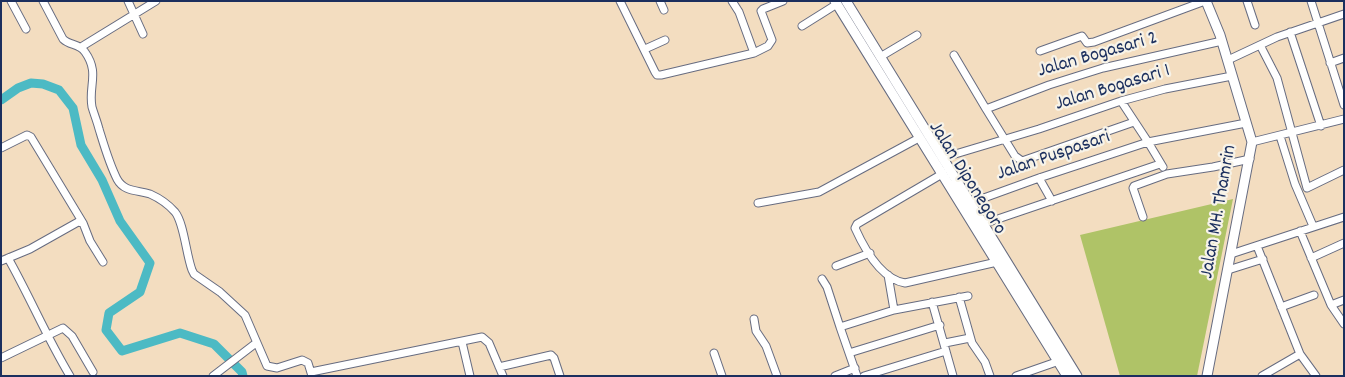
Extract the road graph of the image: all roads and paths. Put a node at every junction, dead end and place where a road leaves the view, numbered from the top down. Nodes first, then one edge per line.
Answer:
1 (12, 1) edge
2 (44, 1) edge
3 (128, 1) edge
4 (156, 1) edge
5 (620, 1) edge
6 (660, 1) edge
7 (732, 1) edge
8 (1247, 1) edge
9 (1311, 1) edge
10 (780, 2) edge
11 (840, 2) edge
12 (1207, 2) edge
13 (664, 10) dead end
14 (134, 14) junction
15 (1344, 14) edge
16 (1255, 24) dead end
17 (1317, 24) junction
18 (802, 26) dead end
19 (26, 29) dead end
20 (1290, 32) junction
21 (143, 34) dead end
22 (917, 35) dead end
23 (665, 40) dead end
24 (1222, 41) junction
25 (1260, 45) junction
26 (81, 47) junction
27 (645, 49) junction
28 (1040, 51) dead end
29 (754, 53) junction
30 (954, 55) dead end
31 (880, 56) junction
32 (1344, 58) edge
33 (1228, 60) junction
34 (1330, 63) junction
35 (1232, 76) junction
36 (1121, 101) junction
37 (1344, 105) edge
38 (986, 109) junction
39 (1344, 119) edge
40 (1134, 122) junction
41 (1246, 123) junction
42 (1320, 126) junction
43 (1291, 133) junction
44 (1280, 136) junction
45 (919, 138) junction
46 (1005, 138) junction
47 (1080, 141) joint
48 (1148, 142) junction
49 (1252, 142) junction
50 (1, 148) edge
51 (942, 158) junction
52 (1250, 159) junction
53 (1160, 164) junction
54 (1344, 170) edge
55 (942, 174) junction
56 (1168, 174) junction
57 (1039, 178) junction
58 (1052, 201) junction
59 (758, 203) dead end
60 (970, 203) junction
61 (1143, 217) dead end
62 (1344, 217) edge
63 (83, 223) junction
64 (983, 224) junction
65 (1313, 226) junction
66 (1300, 231) junction
67 (1344, 243) edge
68 (1258, 246) junction
69 (870, 253) junction
70 (1231, 254) junction
71 (1311, 258) junction
72 (1263, 259) junction
73 (5, 260) edge
74 (103, 262) dead end
75 (997, 262) junction
76 (836, 266) dead end
77 (1228, 270) junction
78 (888, 275) junction
79 (822, 279) dead end
80 (1314, 295) dead end
81 (968, 296) dead end
82 (959, 297) junction
83 (1344, 300) edge
84 (932, 302) junction
85 (1331, 305) junction
86 (1281, 307) junction
87 (894, 310) junction
88 (754, 319) dead end
89 (1344, 324) edge
90 (940, 325) junction
91 (840, 327) junction
92 (47, 337) junction
93 (970, 338) junction
94 (462, 342) junction
95 (256, 343) junction
96 (946, 347) junction
97 (714, 353) dead end
98 (850, 353) junction
99 (1300, 354) junction
100 (1, 358) edge
101 (1063, 360) junction
102 (499, 367) junction
103 (854, 368) junction
104 (1273, 373) edge
105 (94, 374) edge
106 (312, 374) edge
107 (1026, 374) edge
108 (70, 376) edge
109 (86, 376) edge
110 (213, 376) edge
111 (470, 376) edge
112 (503, 376) edge
113 (560, 376) edge
114 (722, 376) edge
115 (777, 376) edge
116 (835, 376) edge
117 (857, 376) edge
118 (864, 376) edge
119 (954, 376) edge
120 (990, 376) edge
121 (1016, 376) edge
122 (1067, 376) edge
123 (1077, 376) edge
124 (1207, 376) edge
125 (1262, 376) edge
126 (1316, 376) edge

1 - 19 street
2 - 26 street
3 - 14 street
4 - 14 street
5 - 27 street
6 - 13 street
7 - 29 street
8 - 16 street
9 - 17 street
10 - 29 street
11 - 18 street
11 - 31 main road, Jalan Diponegoro
11 - 45 main road, Jalan Diponegoro
12 - 24 main road, Jalan MH. Thamrin
12 - 28 street
14 - 21 street
14 - 26 street
15 - 17 street
17 - 20 street
17 - 34 street
20 - 25 street
20 - 42 street
22 - 31 street
23 - 27 street
24 - 33 main road, Jalan MH. Thamrin
24 - 38 street, Jalan Bogasari 2
25 - 33 street
25 - 43 street
26 - 95 street
27 - 29 street
30 - 38 street
31 - 51 main road, Jalan Diponegoro
32 - 34 street
33 - 35 main road, Jalan MH. Thamrin
34 - 37 street
35 - 36 street, Jalan Bogasari 1
35 - 41 main road, Jalan MH. Thamrin
36 - 40 street, Jalan Puspasari
36 - 46 street, Jalan Bogasari 1
38 - 46 street
39 - 42 street
40 - 47 street, Jalan Puspasari
40 - 48 street, Jalan Puspasari
41 - 48 street, Jalan Puspasari
41 - 49 main road, Jalan MH. Thamrin
42 - 43 street
43 - 44 street
43 - 54 street
44 - 49 street
44 - 65 street
45 - 55 main road, Jalan Diponegoro
45 - 59 street
46 - 47 street, Jalan Bogasari 1
46 - 51 street, Jalan Bogasari 1
48 - 53 street, Jalan Puspasari
48 - 57 street, Jalan Puspasari
49 - 52 main road, Jalan MH. Thamrin
50 - 63 street
51 - 60 main road, Jalan Diponegoro
52 - 56 street
52 - 70 main road, Jalan MH. Thamrin
53 - 56 street, Jalan Puspasari
53 - 58 street
55 - 69 street
55 - 75 main road, Jalan Diponegoro
56 - 61 street
57 - 58 street
57 - 60 street, Jalan Puspasari
58 - 64 street
60 - 64 main road, Jalan Diponegoro
62 - 65 street
63 - 73 street
63 - 74 street
64 - 101 main road, Jalan Diponegoro
65 - 66 street
66 - 68 street
66 - 71 street
67 - 71 street
68 - 70 street
68 - 72 street
69 - 76 street
69 - 78 street
70 - 77 main road, Jalan MH. Thamrin
71 - 85 street
72 - 77 street
72 - 86 street
73 - 92 street
75 - 78 street
75 - 101 main road, Jalan Diponegoro
77 - 124 main road, Jalan MH. Thamrin
78 - 87 street
79 - 91 street
80 - 86 street
81 - 82 street
82 - 84 street
82 - 93 street
83 - 85 street
84 - 87 street
84 - 90 street
85 - 89 street
86 - 99 street
87 - 91 street
88 - 115 street
90 - 96 street
90 - 98 street
91 - 98 street
92 - 100 street
92 - 105 street
92 - 108 street
93 - 96 street
93 - 120 street
94 - 102 street
94 - 106 street
94 - 111 street
95 - 106 street
95 - 110 street
96 - 118 street
96 - 119 street
97 - 114 street
98 - 103 street
99 - 104 street
99 - 126 street
101 - 107 street
101 - 122 main road, Jalan Diponegoro
101 - 123 main road, Jalan Diponegoro
102 - 112 street
102 - 113 street
103 - 116 street
103 - 117 street
104 - 125 street
105 - 109 street
107 - 121 street

